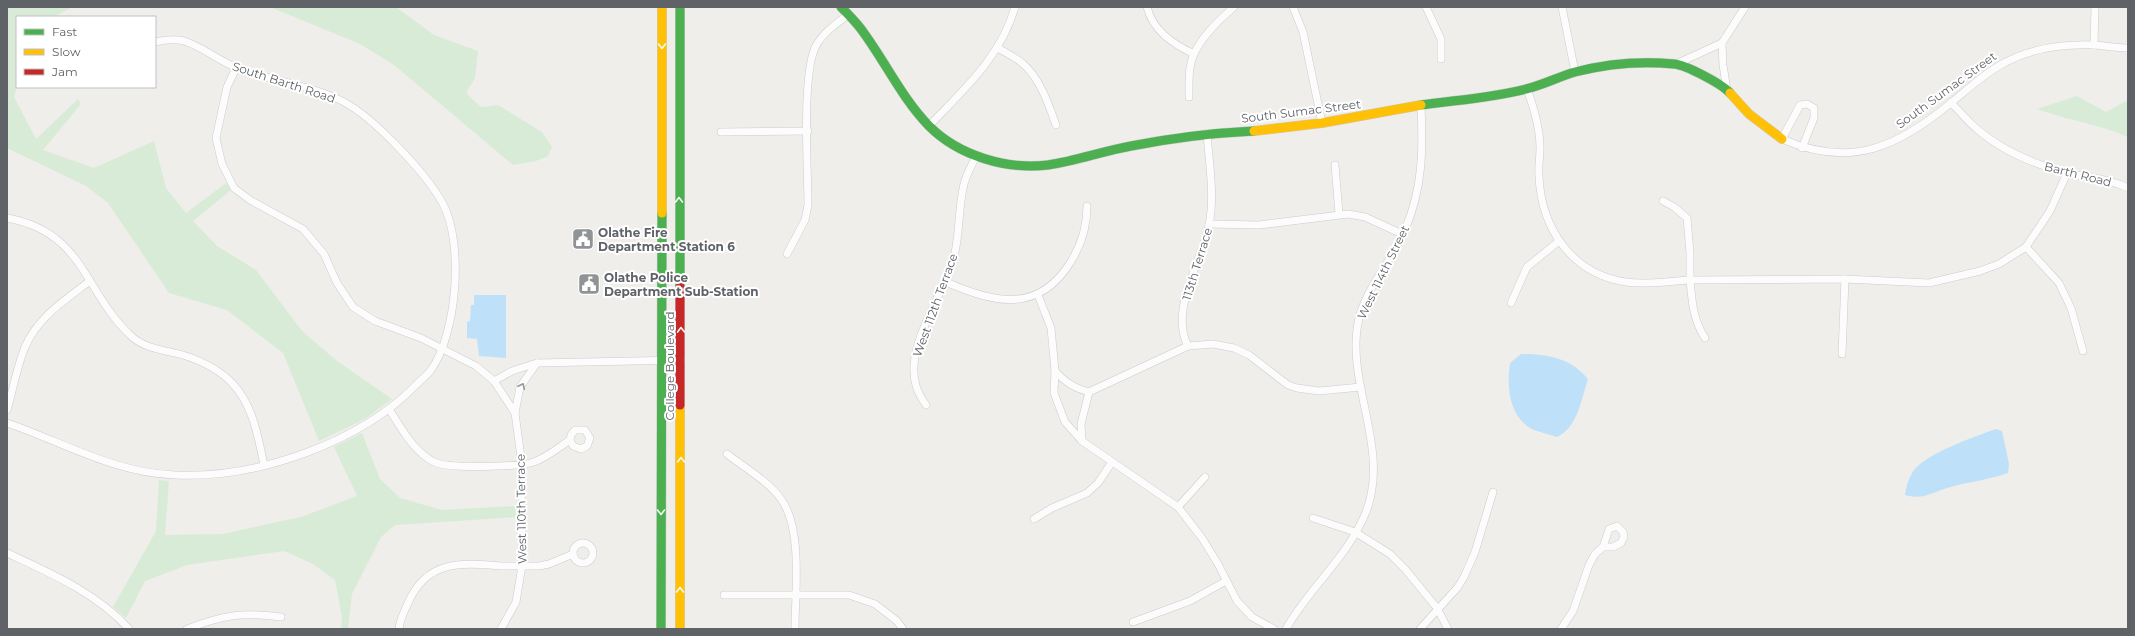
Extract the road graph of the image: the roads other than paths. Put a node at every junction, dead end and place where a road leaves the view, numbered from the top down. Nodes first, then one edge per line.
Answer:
1 (662, 7) edge
2 (680, 7) edge
3 (841, 7) edge
4 (1015, 7) edge
5 (1147, 7) edge
6 (1234, 7) edge
7 (1293, 7) edge
8 (1426, 7) edge
9 (1562, 7) edge
10 (1744, 7) edge
11 (2095, 7) edge
12 (848, 15) junction
13 (156, 42) edge
14 (1722, 43) junction
15 (2094, 45) junction
16 (998, 48) junction
17 (2128, 48) edge
18 (1194, 54) junction
19 (1442, 59) dead end
20 (1676, 64) junction
21 (236, 68) junction
22 (1575, 72) junction
23 (1527, 89) junction
24 (1727, 90) junction
25 (1189, 97) dead end
26 (1951, 103) junction
27 (1421, 105) junction
28 (1322, 123) junction
29 (1056, 125) dead end
30 (929, 126) junction
31 (808, 131) junction
32 (721, 132) dead end
33 (1207, 133) junction
34 (1782, 139) junction
35 (1802, 148) junction
36 (976, 156) junction
37 (1335, 165) dead end
38 (2067, 173) junction
39 (2128, 188) edge
40 (1663, 201) dead end
41 (1087, 206) dead end
42 (1340, 214) junction
43 (7, 218) edge
44 (1209, 224) junction
45 (1402, 234) junction
46 (1558, 242) junction
47 (2026, 248) junction
48 (786, 254) dead end
49 (1845, 279) junction
50 (1690, 280) junction
51 (90, 282) junction
52 (946, 282) junction
53 (1038, 295) junction
54 (1511, 303) dead end
55 (1705, 338) dead end
56 (1188, 346) junction
57 (441, 349) junction
58 (2083, 351) dead end
59 (1842, 354) dead end
60 (661, 360) junction
61 (681, 360) junction
62 (537, 363) junction
63 (1055, 370) junction
64 (494, 381) junction
65 (1361, 387) junction
66 (1089, 392) junction
67 (926, 405) dead end
68 (389, 409) junction
69 (7, 410) edge
70 (514, 412) junction
71 (7, 422) edge
72 (570, 440) dead end
73 (1082, 441) junction
74 (727, 454) dead end
75 (1112, 462) junction
76 (264, 464) junction
77 (522, 465) junction
78 (1205, 477) dead end
79 (1493, 492) dead end
80 (1178, 507) junction
81 (1313, 518) dead end
82 (1034, 519) dead end
83 (1355, 532) junction
84 (1603, 547) dead end
85 (7, 553) edge
86 (573, 554) dead end
87 (522, 566) junction
88 (1226, 582) junction
89 (795, 594) junction
90 (724, 595) dead end
91 (1437, 608) junction
92 (281, 617) dead end
93 (1133, 622) dead end
94 (129, 629) edge
95 (187, 629) edge
96 (399, 629) edge
97 (501, 629) edge
98 (660, 629) edge
99 (680, 629) edge
100 (795, 629) edge
101 (903, 629) edge
102 (1274, 629) edge
103 (1286, 629) edge
104 (1420, 629) edge
105 (1448, 629) edge
106 (1561, 629) edge

1 -> 60 street, College Boulevard
61 -> 2 street, College Boulevard
3 - 12 street, South Sumac Street
4 - 16 street
5 - 18 street
6 - 18 street
7 - 28 street
8 - 19 street
9 - 22 street
10 - 14 street
11 - 15 street
12 - 30 street, South Sumac Street
12 - 31 street
13 - 21 street, South Barth Road
14 - 20 street
14 - 24 street
15 - 17 street, South Sumac Street
15 - 26 street, South Sumac Street
16 - 29 street
16 - 30 street
18 - 25 street
20 - 22 street, South Sumac Street
20 - 24 street, South Sumac Street
21 - 57 street, West 110th Terrace
21 - 57 street, South Barth Road
22 - 23 street, South Sumac Street
23 - 27 street, South Sumac Street
23 - 46 street
24 - 34 street, South Sumac Street
26 - 35 street, South Sumac Street
26 - 38 street, Barth Road
27 - 28 street, South Sumac Street
27 - 45 street, West 114th Street
28 - 33 street, South Sumac Street
30 - 36 street, South Sumac Street
31 - 32 street
31 - 48 street
33 - 36 street, South Sumac Street
33 - 44 street, 113th Terrace
34 - 35 street, South Sumac Street
34 - 35 street
36 - 52 street, West 112th Terrace
37 - 42 street
38 - 39 street, Barth Road
38 - 47 street
40 - 50 street
41 - 53 street
42 - 44 street
42 - 45 street
43 - 51 street
44 - 56 street, 113th Terrace
45 - 65 street, West 114th Street
46 - 50 street
46 - 54 street
47 - 49 street
47 - 58 street
49 - 50 street
49 - 59 street
50 - 55 street
51 - 69 street
51 - 76 street
52 - 53 street
52 - 67 street, West 112th Terrace
53 - 63 street
56 - 65 street
56 - 66 street
57 - 64 street, West 110th Terrace
57 - 68 street, South Barth Road
60 - 61 street
60 - 62 street
60 -> 98 street, College Boulevard
99 -> 61 street, College Boulevard
62 - 64 street
70 -> 62 street
63 - 66 street
63 - 73 street
64 - 70 street, West 110th Terrace
65 - 83 street, West 114th Street
66 - 73 street
68 - 76 street, South Barth Road
68 - 77 street
70 - 77 street, West 110th Terrace
71 - 76 street, South Barth Road
72 - 77 street
73 - 75 street
74 - 89 street
75 - 80 street
75 - 82 street
77 - 87 street, West 110th Terrace
78 - 80 street
79 - 91 street
80 - 88 street
81 - 83 street
83 - 91 street
83 - 103 street, West 114th Street
84 - 106 street
85 - 94 street
86 - 87 street
87 - 96 street
87 - 97 street, West 110th Terrace
88 - 93 street
88 - 102 street
89 - 90 street
89 - 100 street
89 - 101 street
91 - 104 street
91 - 105 street
92 - 95 street

